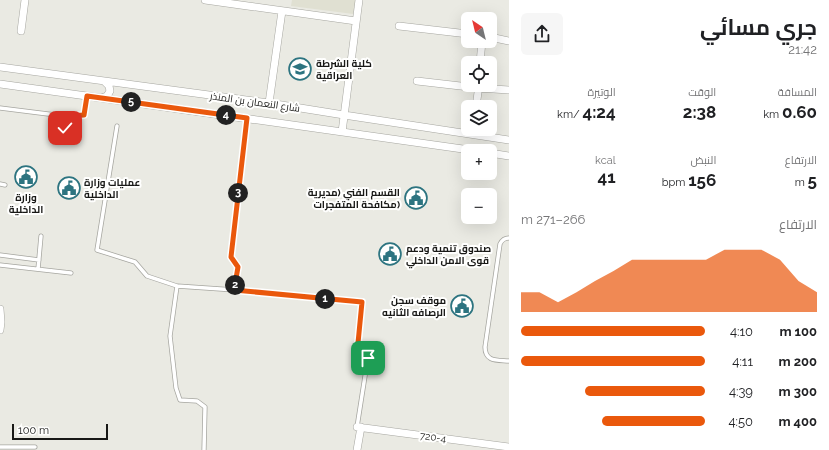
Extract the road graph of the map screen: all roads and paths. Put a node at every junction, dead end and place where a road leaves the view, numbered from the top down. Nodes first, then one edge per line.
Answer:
1 (25, 0) edge
2 (205, 0) edge
3 (213, 0) edge
4 (359, 0) edge
5 (282, 11) junction
6 (356, 21) junction
7 (399, 26) dead end
8 (21, 32) dead end
9 (461, 33) edge
10 (497, 38) edge
11 (509, 41) edge
12 (0, 67) edge
13 (417, 81) dead end
14 (105, 82) junction
15 (0, 84) edge
16 (461, 85) edge
17 (497, 88) edge
18 (509, 90) edge
19 (87, 96) junction
20 (101, 98) junction
21 (270, 103) junction
22 (0, 108) edge
23 (344, 115) junction
24 (64, 116) junction
25 (247, 118) junction
26 (117, 126) dead end
27 (65, 128) dead end
28 (461, 130) edge
29 (342, 132) junction
30 (491, 136) edge
31 (509, 140) edge
32 (461, 149) edge
33 (497, 154) edge
34 (509, 156) edge
35 (0, 184) edge
36 (5, 185) dead end
37 (41, 236) dead end
38 (509, 238) edge
39 (0, 254) edge
40 (39, 260) junction
41 (0, 265) edge
42 (38, 269) junction
43 (71, 272) dead end
44 (177, 286) junction
45 (234, 290) junction
46 (0, 309) edge
47 (0, 330) edge
48 (509, 361) edge
49 (359, 427) junction
50 (0, 447) edge
51 (35, 447) dead end
52 (509, 447) edge
53 (204, 450) edge
54 (357, 450) edge

1 - 8 street
2 - 3 street
3 - 5 street
4 - 6 street
5 - 6 street
5 - 21 street
6 - 23 street
7 - 9 street
10 - 11 street
12 - 14 street, شارع النعمان بن المنذر
13 - 16 street
14 - 20 street
14 - 21 street, شارع النعمان بن المنذر
15 - 19 street, شارع النعمان بن المنذر
17 - 18 street
19 - 20 street, شارع النعمان بن المنذر
19 - 24 path
20 - 25 street, شارع النعمان بن المنذر
21 - 23 street, شارع النعمان بن المنذر
22 - 24 lane
23 - 28 street, شارع النعمان بن المنذر
23 - 29 street
24 - 27 lane
25 - 29 street, شارع النعمان بن المنذر
25 - 45 lane
26 - 44 lane
29 - 32 street, شارع النعمان بن المنذر
30 - 31 street, شارع النعمان بن المنذر
33 - 34 street
35 - 36 lane
37 - 40 lane
38 - 48 lane
39 - 40 lane
40 - 42 lane
41 - 42 lane
42 - 43 lane
44 - 45 lane
44 - 53 lane
45 - 49 lane
46 - 47 street
49 - 52 street, 720-4
49 - 54 street
50 - 51 lane

